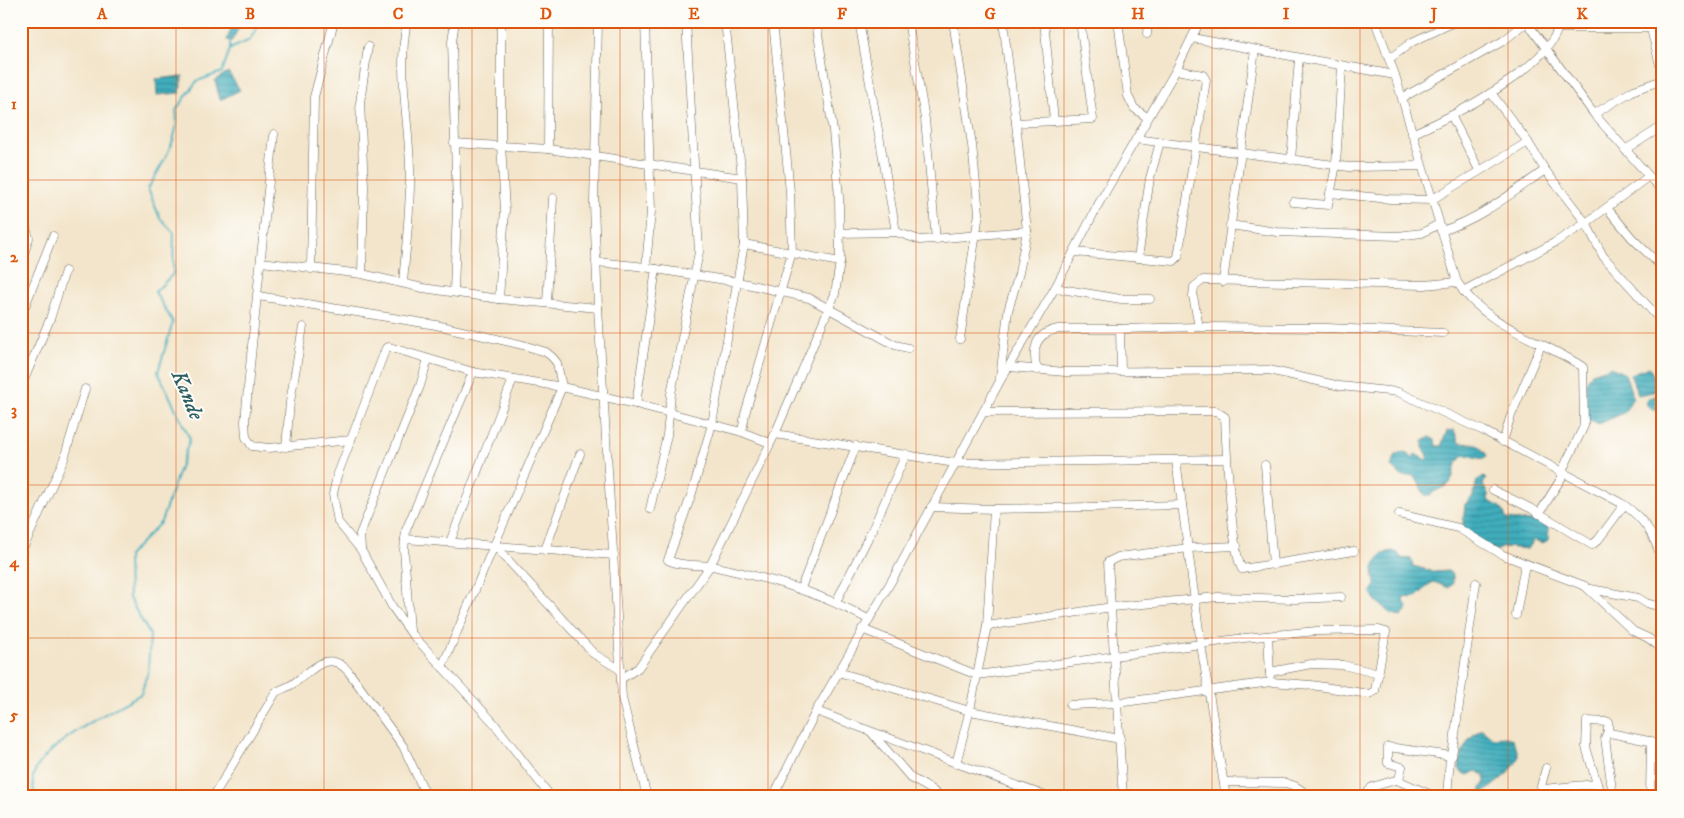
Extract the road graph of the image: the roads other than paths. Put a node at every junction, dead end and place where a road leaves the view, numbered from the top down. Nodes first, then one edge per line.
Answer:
1 (407, 21) edge
2 (455, 21) edge
3 (501, 21) edge
4 (550, 21) edge
5 (598, 21) edge
6 (645, 21) edge
7 (686, 21) edge
8 (725, 21) edge
9 (773, 21) edge
10 (816, 21) edge
11 (860, 21) edge
12 (908, 21) edge
13 (953, 21) edge
14 (1003, 21) edge
15 (1044, 21) edge
16 (1080, 21) edge
17 (1118, 21) edge
18 (1148, 21) edge
19 (1200, 21) edge
20 (1375, 21) edge
21 (1457, 21) edge
22 (1527, 21) edge
23 (1649, 24) edge
24 (333, 25) dead end
25 (1559, 25) edge
26 (1663, 28) edge
27 (1147, 34) dead end
28 (1192, 38) junction
29 (368, 47) dead end
30 (1547, 49) junction
31 (1255, 50) junction
32 (1299, 58) junction
33 (1389, 59) junction
34 (1342, 66) junction
35 (1176, 70) junction
36 (1395, 75) junction
37 (1663, 79) edge
38 (1491, 93) junction
39 (1402, 98) junction
40 (1594, 114) junction
41 (1452, 117) junction
42 (1148, 118) junction
43 (1054, 121) junction
44 (1016, 123) junction
45 (1663, 126) edge
46 (274, 134) dead end
47 (1412, 134) junction
48 (1136, 139) junction
49 (1160, 142) junction
50 (1528, 142) junction
51 (454, 143) junction
52 (502, 145) junction
53 (1196, 146) junction
54 (548, 149) junction
55 (1625, 150) junction
56 (1242, 152) junction
57 (595, 155) junction
58 (1291, 160) junction
59 (650, 164) junction
60 (1336, 165) junction
61 (1421, 166) junction
62 (695, 169) junction
63 (1479, 170) junction
64 (1545, 170) junction
65 (1649, 176) junction
66 (742, 178) junction
67 (1663, 192) edge
68 (1330, 193) junction
69 (553, 198) dead end
70 (1431, 200) junction
71 (1293, 202) dead end
72 (1607, 208) junction
73 (21, 211) edge
74 (1586, 223) junction
75 (1230, 225) junction
76 (1440, 228) junction
77 (841, 232) junction
78 (896, 232) junction
79 (1027, 232) junction
80 (53, 236) dead end
81 (976, 236) junction
82 (936, 240) junction
83 (744, 244) junction
84 (792, 252) junction
85 (1074, 252) junction
86 (1138, 258) junction
87 (261, 262) junction
88 (596, 262) junction
89 (840, 262) junction
90 (21, 263) edge
91 (646, 267) junction
92 (1663, 268) edge
93 (311, 269) junction
94 (656, 269) junction
95 (66, 271) dead end
96 (362, 274) junction
97 (694, 276) junction
98 (738, 282) junction
99 (1223, 282) junction
100 (1457, 282) junction
101 (402, 283) junction
102 (1055, 288) junction
103 (1463, 291) junction
104 (454, 292) junction
105 (782, 292) junction
106 (258, 296) junction
107 (499, 299) junction
108 (1150, 299) dead end
109 (546, 303) junction
110 (598, 308) junction
111 (829, 308) junction
112 (21, 316) edge
113 (1663, 323) edge
114 (303, 327) dead end
115 (1199, 327) junction
116 (1120, 329) junction
117 (1443, 333) dead end
118 (960, 339) dead end
119 (1542, 345) junction
120 (908, 348) dead end
121 (428, 359) junction
122 (1009, 366) junction
123 (1037, 370) junction
124 (1121, 371) junction
125 (473, 372) junction
126 (513, 379) junction
127 (1000, 381) junction
128 (21, 387) edge
129 (562, 387) junction
130 (85, 389) dead end
131 (604, 396) junction
132 (636, 404) junction
133 (669, 412) junction
134 (982, 412) junction
135 (712, 424) junction
136 (742, 432) junction
137 (775, 434) junction
138 (351, 440) junction
139 (1503, 442) junction
140 (770, 443) junction
141 (856, 446) junction
142 (286, 447) junction
143 (580, 454) dead end
144 (906, 454) junction
145 (1226, 459) junction
146 (1176, 460) junction
147 (954, 462) junction
148 (1265, 465) dead end
149 (1563, 474) junction
150 (1493, 490) dead end
151 (1182, 505) junction
152 (1624, 505) junction
153 (931, 507) junction
154 (650, 509) dead end
155 (994, 509) junction
156 (1399, 514) dead end
157 (1540, 514) junction
158 (405, 539) junction
159 (450, 542) junction
160 (495, 546) junction
161 (1236, 546) junction
162 (1189, 548) junction
163 (361, 550) junction
164 (545, 550) junction
165 (1354, 551) dead end
166 (21, 554) edge
167 (614, 556) junction
168 (1525, 564) junction
169 (1663, 564) edge
170 (1273, 565) junction
171 (710, 566) junction
172 (1476, 583) dead end
173 (801, 588) junction
174 (1591, 589) junction
175 (1341, 597) dead end
176 (1194, 600) junction
177 (836, 602) junction
178 (1662, 604) edge
179 (1112, 607) junction
180 (1516, 614) dead end
181 (1663, 617) edge
182 (868, 619) junction
183 (987, 626) junction
184 (862, 630) junction
185 (410, 633) junction
186 (1268, 636) junction
187 (1201, 645) junction
188 (1663, 649) edge
189 (1114, 656) junction
190 (442, 667) junction
191 (838, 672) junction
192 (1270, 672) junction
193 (1378, 674) junction
194 (621, 675) junction
195 (978, 675) junction
196 (1271, 682) junction
197 (1208, 691) junction
198 (1118, 703) junction
199 (1070, 705) dead end
200 (816, 711) junction
201 (970, 711) junction
202 (869, 730) junction
203 (1608, 731) junction
204 (1120, 739) junction
205 (1651, 741) junction
206 (1663, 744) edge
207 (1450, 757) junction
208 (956, 764) junction
209 (1546, 768) dead end
210 (1397, 780) junction
211 (1225, 782) junction
212 (1597, 784) junction
213 (1663, 794) edge
214 (1650, 795) junction
215 (213, 797) edge
216 (427, 797) edge
217 (551, 797) edge
218 (647, 797) edge
219 (773, 797) edge
220 (940, 797) edge
221 (1048, 797) edge
222 (1123, 797) edge
223 (1226, 797) edge
224 (1312, 797) edge
225 (1364, 797) edge
226 (1436, 797) edge
227 (1447, 797) edge
228 (1601, 797) edge
229 (1613, 797) edge
230 (1635, 797) edge

1 - 101 street
2 - 51 street
3 - 52 street
4 - 54 street
5 - 57 street
6 - 59 street
7 - 62 street
8 - 66 street
9 - 84 street
10 - 77 street
11 - 78 street
12 - 82 street
13 - 81 street
14 - 44 street
15 - 43 street
16 - 43 street
17 - 42 street
18 - 27 street
19 - 28 street
20 - 33 street
21 - 33 street
22 - 30 street
22 - 39 street
23 - 25 street
23 - 26 street
23 - 37 street
24 - 93 street
25 - 30 street
28 - 31 street
28 - 35 street
29 - 96 street
30 - 38 street
30 - 40 street
31 - 32 street
31 - 56 street
32 - 34 street
32 - 58 street
33 - 36 street
34 - 36 street
34 - 60 street
35 - 42 street
35 - 53 street
36 - 39 street
37 - 40 street
38 - 41 street
38 - 50 street
39 - 47 street
40 - 55 street
41 - 47 street
41 - 63 street
42 - 48 street
43 - 44 street
44 - 79 street
45 - 55 street
46 - 87 street
47 - 61 street
48 - 49 street
48 - 85 street
49 - 53 street
49 - 86 street
50 - 63 street
50 - 64 street
51 - 52 street
51 - 104 street
52 - 54 street
52 - 107 street
53 - 56 street
53 - 86 street
54 - 57 street
55 - 65 street
56 - 58 street
56 - 75 street
57 - 59 street
57 - 88 street
58 - 60 street
59 - 62 street
59 - 91 street
60 - 61 street
60 - 68 street
61 - 70 street
62 - 66 street
62 - 97 street
63 - 70 street
64 - 74 street
64 - 76 street
65 - 67 street
65 - 72 street
66 - 83 street
68 - 70 street
68 - 71 street
69 - 109 street
70 - 76 street
72 - 74 street
72 - 92 street
73 - 90 street
74 - 103 street
74 - 113 street
75 - 76 street
75 - 99 street
76 - 100 street
77 - 78 street
77 - 89 street
78 - 82 street
79 - 81 street
79 - 127 street
80 - 112 street
81 - 82 street
81 - 118 street
83 - 84 street
83 - 98 street
84 - 89 street
84 - 105 street
85 - 86 street
85 - 102 street
87 - 93 street
87 - 106 street
88 - 91 street
88 - 110 street
89 - 111 street
91 - 94 street
93 - 96 street
94 - 97 street
94 - 132 street
95 - 128 street
96 - 101 street
97 - 98 street
97 - 133 street
98 - 105 street
98 - 135 street
99 - 100 street
99 - 115 street
100 - 103 street
101 - 104 street
102 - 108 street
102 - 122 street
103 - 119 street
104 - 107 street
105 - 111 street
105 - 136 street
106 - 129 street
106 - 142 street
107 - 109 street
109 - 110 street
110 - 131 street
111 - 120 street
111 - 137 street
114 - 142 street
115 - 116 street
115 - 117 street
116 - 123 street
116 - 124 street
119 - 139 street
119 - 149 street
121 - 125 street
121 - 138 street
121 - 163 street
122 - 123 street
122 - 127 street
123 - 124 street
124 - 139 street
125 - 126 street
125 - 158 street
126 - 129 street
126 - 159 street
127 - 134 street
129 - 131 street
129 - 160 street
130 - 166 street
131 - 132 street
131 - 167 street
132 - 133 street
133 - 135 street
133 - 154 street
134 - 145 street
134 - 147 street
135 - 136 street
135 - 171 street
136 - 140 street
137 - 140 street
137 - 141 street
138 - 142 street
138 - 163 street
139 - 149 street
140 - 171 street
141 - 144 street
141 - 173 street
143 - 164 street
144 - 147 street
144 - 177 street
145 - 146 street
145 - 161 street
146 - 147 street
146 - 151 street
147 - 153 street
148 - 170 street
149 - 152 street
149 - 157 street
150 - 157 street
151 - 155 street
151 - 162 street
152 - 157 street
152 - 169 street
153 - 155 street
153 - 182 street
155 - 183 street
156 - 168 street
158 - 159 street
158 - 185 street
159 - 160 street
160 - 164 street
160 - 190 street
160 - 194 street
161 - 162 street
161 - 170 street
162 - 176 street
162 - 179 street
163 - 185 street
164 - 167 street
165 - 170 street
167 - 194 street
168 - 174 street
168 - 180 street
171 - 173 street
171 - 194 street
172 - 207 street
173 - 177 street
174 - 178 street
174 - 188 street
175 - 176 street
176 - 179 street
176 - 187 street
177 - 182 street
178 - 181 street
179 - 183 street
179 - 189 street
182 - 184 street
183 - 195 street
184 - 191 street
184 - 195 street
185 - 190 street
186 - 187 street
186 - 192 street
186 - 193 street
187 - 189 street
187 - 197 street
189 - 195 street
189 - 198 street
190 - 217 street
191 - 200 street
191 - 201 street
192 - 193 street
192 - 196 street
193 - 196 street
194 - 218 street
195 - 201 street
196 - 197 street
197 - 198 street
197 - 211 street
198 - 199 street
198 - 204 street
200 - 202 street
200 - 219 street
201 - 204 street
201 - 208 street
202 - 208 street
202 - 220 street
203 - 205 street
203 - 212 street
203 - 229 street
204 - 222 street
205 - 206 street
205 - 214 street
207 - 210 street
207 - 227 street
208 - 221 street
209 - 212 street
210 - 225 street
210 - 226 street
211 - 223 street
211 - 224 street
212 - 228 street
213 - 214 street
214 - 230 street
215 - 216 street

